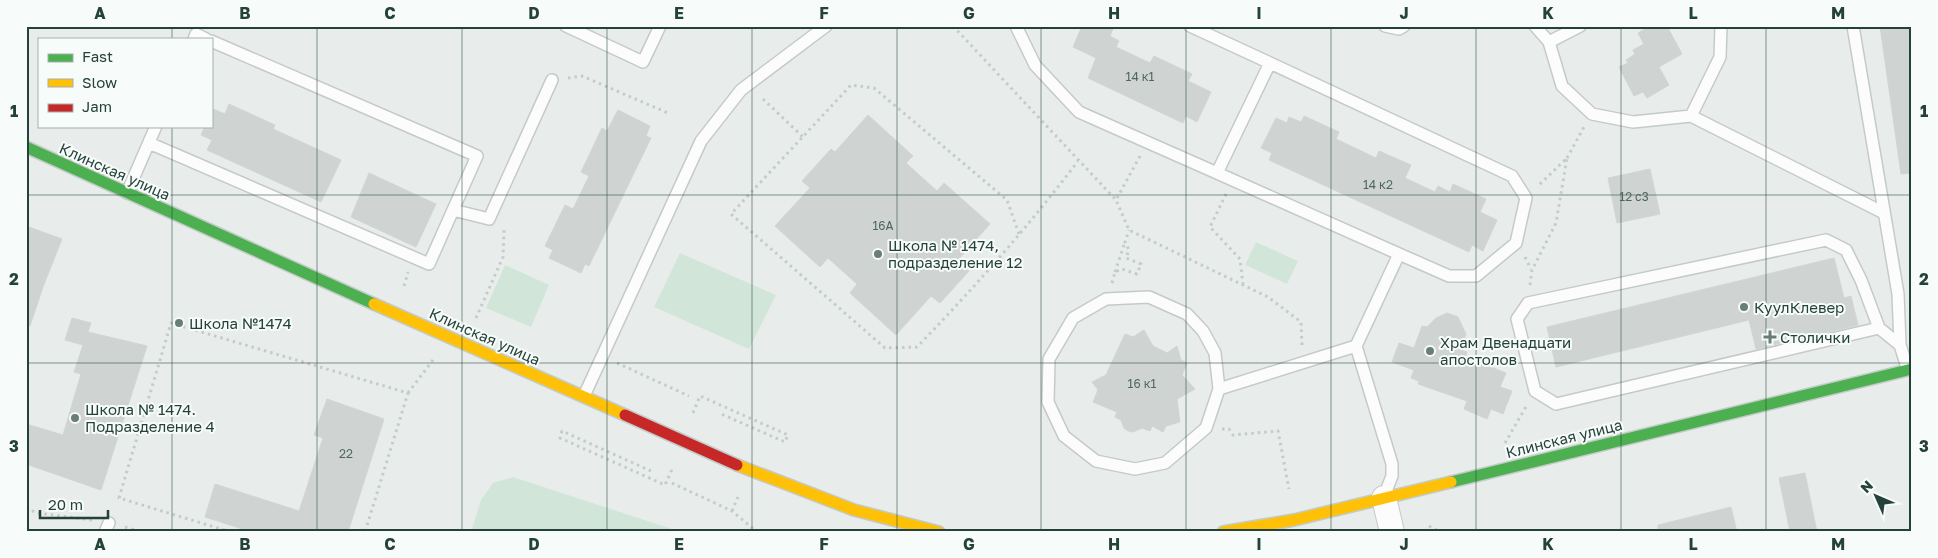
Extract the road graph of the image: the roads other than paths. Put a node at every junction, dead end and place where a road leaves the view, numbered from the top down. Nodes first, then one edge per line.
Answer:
1 (566, 26) edge
2 (660, 26) edge
3 (1016, 26) edge
4 (1190, 26) edge
5 (1385, 26) edge
6 (1404, 26) edge
7 (1536, 26) edge
8 (1580, 26) edge
9 (1721, 26) edge
10 (1853, 26) edge
11 (825, 27) edge
12 (194, 38) edge
13 (204, 38) edge
14 (212, 41) edge
15 (1548, 42) junction
16 (1270, 64) junction
17 (552, 80) road end
18 (1692, 116) junction
19 (155, 128) edge
20 (148, 143) junction
21 (26, 147) edge
22 (1216, 173) junction
23 (127, 193) junction
24 (453, 210) junction
25 (1884, 213) junction
26 (1399, 254) junction
27 (1879, 328) junction
28 (1900, 345) junction
29 (1356, 346) junction
30 (1910, 369) edge
31 (1219, 389) junction
32 (584, 396) junction
33 (1384, 498) junction
34 (938, 532) edge
35 (1223, 532) edge
36 (1392, 532) edge

1 - 2 lane
3 - 22 lane
4 - 16 lane
5 - 6 lane
7 - 15 lane
8 - 15 lane
9 - 18 lane
10 - 25 lane
11 - 32 lane
12 - 13 lane
14 - 24 lane
15 - 18 lane
16 - 22 lane
16 - 26 lane
17 - 24 lane
18 - 25 lane
19 - 20 lane
20 - 23 lane
20 - 24 lane
21 - 23 street, Клинская улица
22 - 26 lane
23 - 32 street, Клинская улица
25 - 28 lane
26 - 29 lane
27 - 27 lane
27 - 28 lane
28 - 30 lane
29 - 31 lane
29 - 33 lane
30 - 33 street, Клинская улица
31 - 31 lane
32 - 34 street, Клинская улица
33 - 35 street, Клинская улица
33 - 36 street

